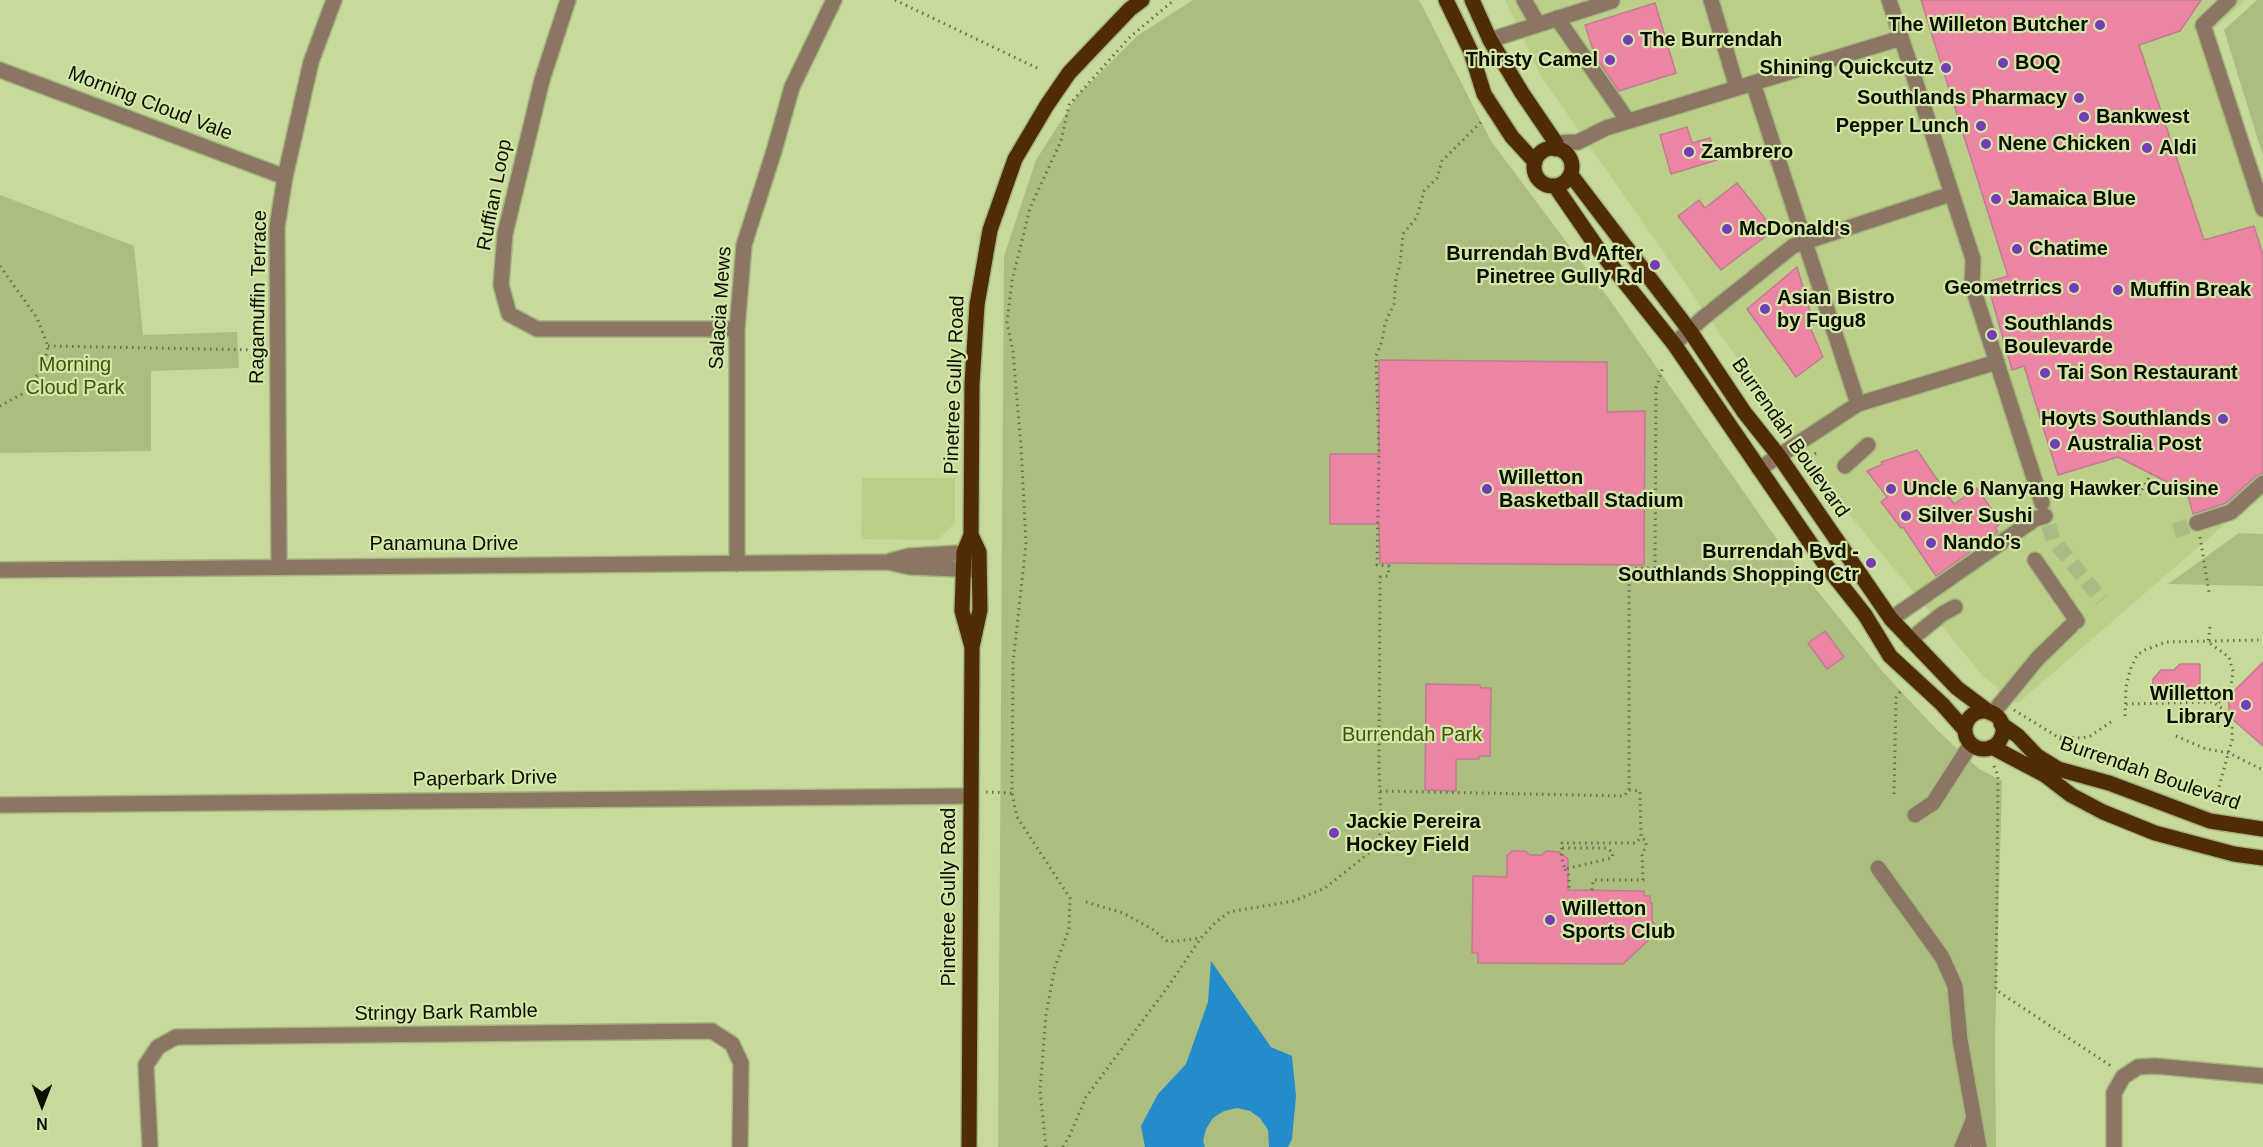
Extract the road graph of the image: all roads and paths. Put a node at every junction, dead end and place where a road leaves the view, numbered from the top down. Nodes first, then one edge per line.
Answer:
1 (334, 0) edge
2 (567, 0) edge
3 (834, 0) edge
4 (895, 0) edge
5 (1142, 0) edge
6 (1174, 0) edge
7 (1446, 0) edge
8 (1524, 0) edge
9 (1710, 0) edge
10 (1889, 0) edge
11 (2229, 0) edge
12 (1476, 1) edge
13 (1608, 1) edge
14 (1557, 18) junction
15 (1538, 24) junction
16 (1901, 38) junction
17 (1491, 40) junction
18 (1039, 69) dead end
19 (0, 70) edge
20 (1753, 83) junction
21 (1737, 88) junction
22 (1495, 113) junction
23 (1628, 121) junction
24 (1556, 146) junction
25 (1535, 162) junction
26 (1571, 175) junction
27 (285, 177) junction
28 (1555, 186) junction
29 (1951, 194) junction
30 (2263, 209) edge
31 (1805, 242) junction
32 (1635, 258) junction
33 (0, 266) edge
34 (1615, 271) junction
35 (737, 329) junction
36 (1690, 331) junction
37 (1674, 344) junction
38 (48, 346) junction
39 (278, 350) junction
40 (1997, 362) junction
41 (1664, 367) dead end
42 (1858, 404) junction
43 (0, 406) edge
44 (1868, 445) dead end
45 (1822, 448) dead end
46 (1779, 456) junction
47 (1805, 461) dead end
48 (1845, 466) dead end
49 (1759, 469) junction
50 (2151, 474) dead end
51 (2263, 483) edge
52 (2139, 495) dead end
53 (2197, 523) joint
54 (972, 552) junction
55 (2035, 560) dead end
56 (887, 562) junction
57 (737, 564) junction
58 (279, 566) junction
59 (1655, 568) junction
60 (0, 570) edge
61 (971, 570) junction
62 (1819, 576) dead end
63 (2209, 592) dead end
64 (1955, 607) dead end
65 (1891, 619) junction
66 (2210, 627) dead end
67 (1911, 640) junction
68 (2263, 640) edge
69 (2208, 642) junction
70 (1904, 687) dead end
71 (2127, 704) junction
72 (2217, 705) junction
73 (2013, 709) dead end
74 (2126, 716) dead end
75 (1994, 717) junction
76 (2114, 720) dead end
77 (2176, 736) dead end
78 (1968, 737) junction
79 (1992, 747) junction
80 (2229, 753) junction
81 (1994, 764) dead end
82 (2263, 770) edge
83 (1629, 790) junction
84 (1380, 791) junction
85 (1012, 793) junction
86 (978, 794) junction
87 (1894, 794) dead end
88 (0, 805) edge
89 (1915, 815) dead end
90 (1407, 818) dead end
91 (2210, 821) junction
92 (2263, 829) edge
93 (1641, 837) junction
94 (1379, 841) junction
95 (1562, 848) junction
96 (2263, 858) edge
97 (1878, 868) dead end
98 (1565, 869) junction
99 (1569, 888) dead end
100 (1592, 890) dead end
101 (1086, 902) dead end
102 (1201, 938) junction
103 (2263, 1076) edge
104 (2124, 1077) junction
105 (1974, 1118) junction
106 (150, 1147) edge
107 (740, 1147) edge
108 (969, 1147) edge
109 (1046, 1147) edge
110 (1063, 1147) edge
111 (1962, 1147) edge
112 (1979, 1147) edge
113 (2114, 1147) edge

1 - 27 street, Ragamuffin Terrace
2 - 35 street, Ruffian Loop
3 - 35 street, Salacia Mews
4 - 18 path
5 - 54 main road, Pinetree Gully Road
6 - 85 path
7 - 22 main road
8 - 15 street
9 - 21 street
10 - 16 street
11 - 30 street
12 - 17 main road
13 - 14 street
14 - 15 street
14 - 23 street
15 - 17 street
16 - 20 street
16 - 29 street
17 - 24 main road
19 - 27 street, Morning Cloud Vale
20 - 21 street
20 - 31 street
21 - 23 street
22 - 25 main road
22 - 84 path
23 - 24 street
24 - 25 main road
24 - 26 main road
25 - 28 main road
26 - 28 main road
26 - 32 main road, Burrendah Boulevard
27 - 39 street, Ragamuffin Terrace
28 - 34 main road
29 - 31 street
29 - 40 street
31 - 36 street
31 - 42 street
32 - 34 main road
32 - 36 main road, Burrendah Boulevard
33 - 38 path
34 - 37 main road
35 - 57 street, Salacia Mews
36 - 37 street
36 - 46 main road, Burrendah Boulevard
37 - 49 main road
38 - 39 path
38 - 43 path
39 - 58 street, Ragamuffin Terrace
40 - 42 street
40 - 65 street
41 - 59 path
42 - 46 street
44 - 48 street
45 - 47 path
46 - 49 street
46 - 65 main road, Burrendah Boulevard
49 - 78 main road
50 - 52 path
51 - 53 street
53 - 63 path
54 - 56 street, Panamuna Drive
54 - 61 main road, Pinetree Gully Road
55 - 75 street
56 - 57 street, Panamuna Drive
56 - 61 street, Panamuna Drive
57 - 58 street, Panamuna Drive
58 - 60 street, Panamuna Drive
59 - 62 path
59 - 83 path
61 - 86 main road, Pinetree Gully Road
64 - 67 street
65 - 67 main road, Burrendah Boulevard
66 - 69 path
67 - 75 main road, Burrendah Boulevard
68 - 69 path
69 - 71 path
69 - 72 path
70 - 87 path
71 - 72 path
71 - 74 path
72 - 80 path
73 - 76 path
75 - 78 main road
75 - 79 main road
75 - 91 main road, Burrendah Boulevard
77 - 80 path
78 - 79 main road
78 - 89 street
79 - 96 main road, Burrendah Boulevard
80 - 82 path
80 - 91 path
81 - 104 path
83 - 84 path
83 - 93 path
84 - 94 path
85 - 86 path
85 - 109 path
86 - 88 street, Paperbark Drive
86 - 108 main road, Pinetree Gully Road
90 - 94 path
91 - 92 main road, Burrendah Boulevard
93 - 95 path
93 - 100 path
94 - 102 path
95 - 98 path
95 - 98 path
97 - 105 street
98 - 99 path
101 - 102 path
102 - 110 path
103 - 104 street
104 - 113 street
105 - 111 street
105 - 112 street
106 - 107 street, Stringy Bark Ramble

